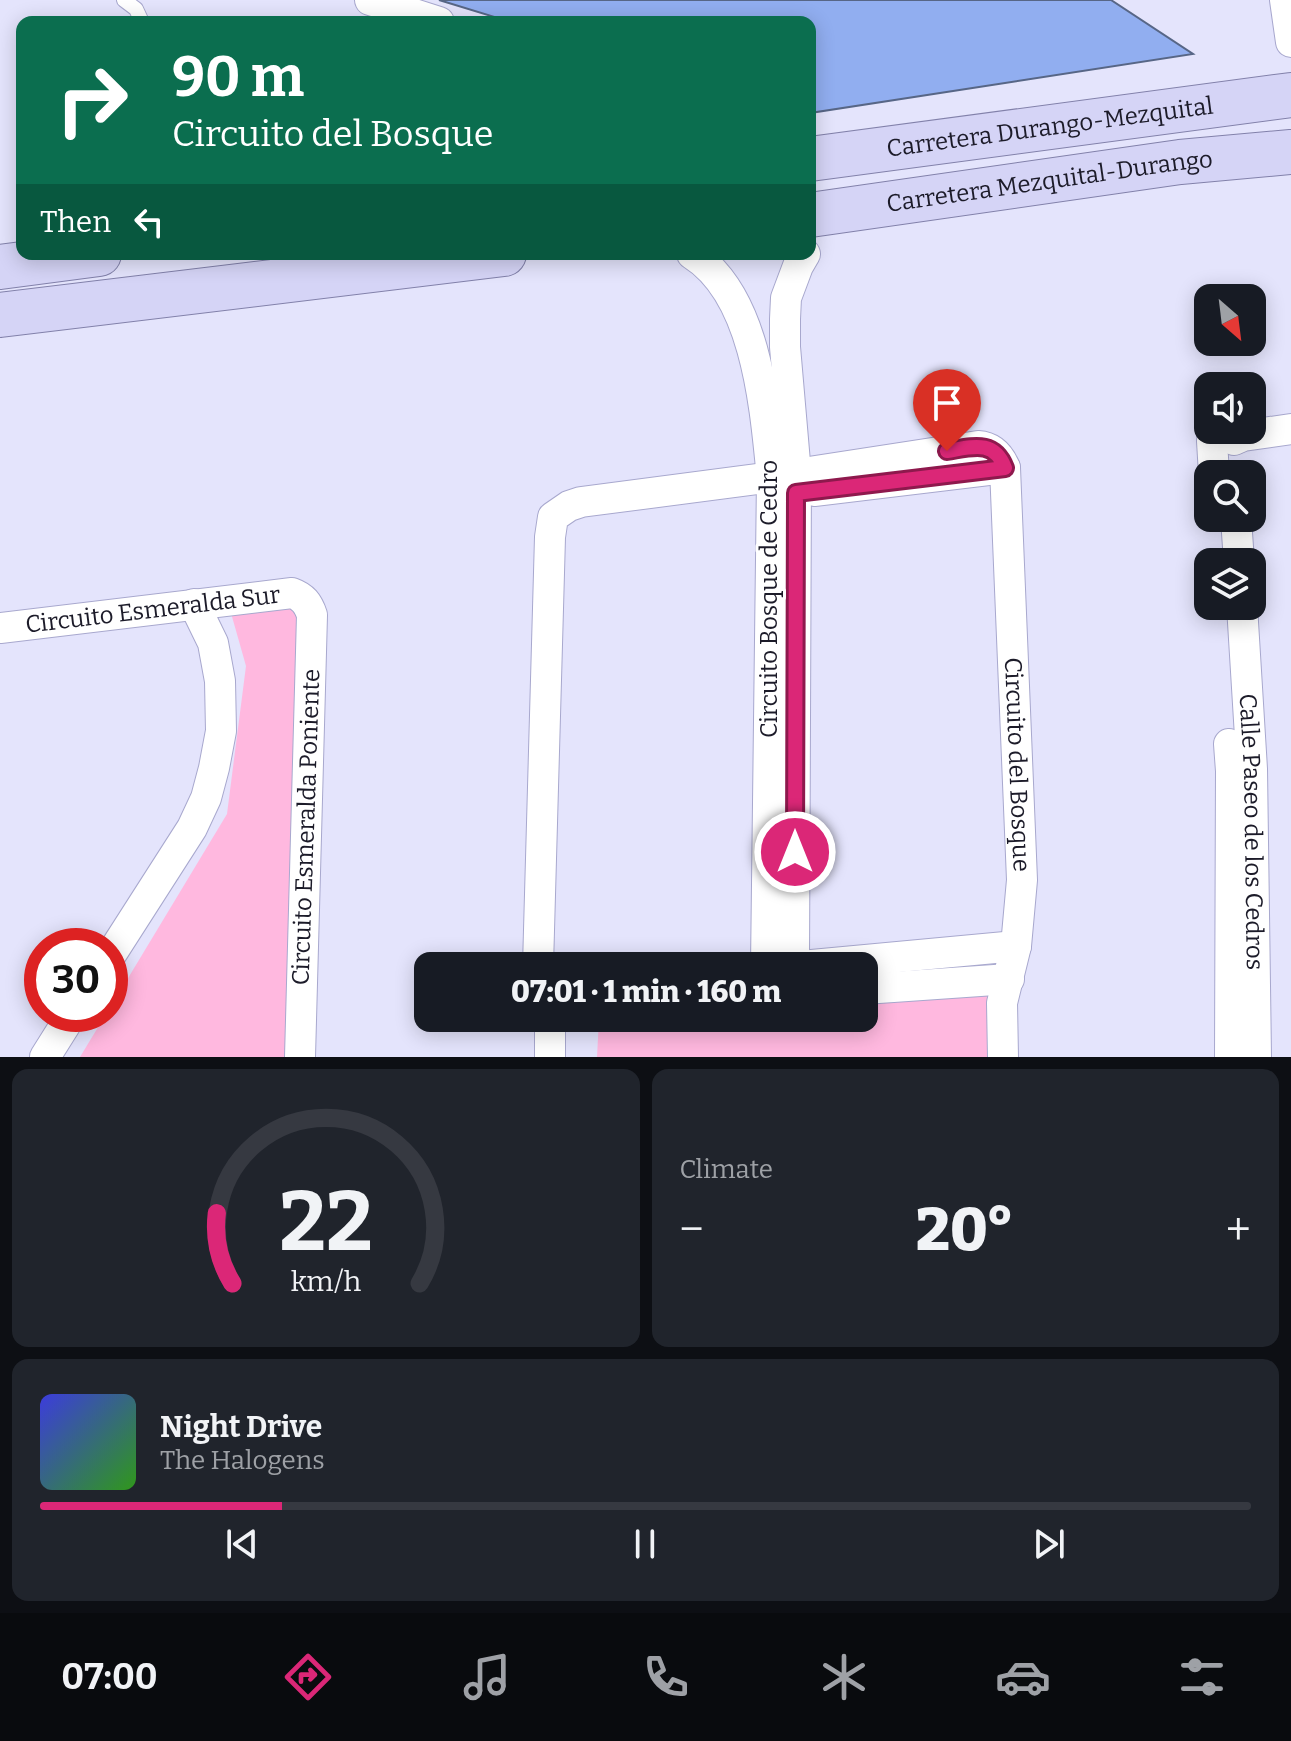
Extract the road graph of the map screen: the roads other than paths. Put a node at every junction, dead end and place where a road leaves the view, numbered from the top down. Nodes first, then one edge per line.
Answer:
1 (124, 0) edge
2 (370, 0) edge
3 (1285, 0) edge
4 (139, 16) edge
5 (420, 16) edge
6 (1291, 42) edge
7 (1291, 95) edge
8 (1175, 111) junction
9 (1291, 152) edge
10 (831, 157) edge
11 (1180, 162) junction
12 (825, 213) edge
13 (816, 236) edge
14 (53, 260) edge
15 (454, 260) edge
16 (701, 260) edge
17 (802, 260) edge
18 (0, 267) edge
19 (0, 315) edge
20 (775, 386) junction
21 (1291, 410) edge
22 (1266, 414) edge
23 (1291, 429) edge
24 (1266, 433) edge
25 (784, 486) junction
26 (304, 600) joint
27 (194, 604) junction
28 (1224, 620) edge
29 (1242, 620) edge
30 (0, 628) edge
31 (782, 740) junction
32 (1241, 770) junction
33 (128, 928) edge
34 (1016, 946) junction
35 (538, 952) edge
36 (767, 952) edge
37 (793, 952) edge
38 (878, 959) edge
39 (1009, 979) junction
40 (878, 988) edge
41 (61, 1032) edge
42 (555, 1032) edge
43 (45, 1057) edge
44 (300, 1057) edge
45 (550, 1057) edge
46 (1003, 1057) edge
47 (1230, 1057) edge
48 (1256, 1057) edge

1 - 4 lane
2 - 5 street
3 - 6 street
7 - 8 main road, Carretera Durango-Mezquital
8 - 10 main road, Carretera Durango-Mezquital
8 - 11 main road
9 - 11 main road, Carretera Mezquital-Durango
11 - 12 main road, Carretera Mezquital-Durango
12 - 13 street
14 - 18 main road
15 - 19 main road
16 - 20 street, Circuito Bosque de Cedro
17 - 20 street, Circuito Bosque de Cedro
20 - 25 street, Circuito Bosque de Cedro
21 - 22 street
23 - 24 street
25 - 31 street, Circuito Bosque de Cedro
25 - 34 street, Circuito del Bosque
25 - 35 street, Circuito del Bosque
26 - 27 street, Circuito Esmeralda Sur
26 - 44 street, Circuito Esmeralda Poniente
27 - 30 street, Circuito Esmeralda Sur
27 - 33 street
28 - 32 street, Calle Paseo de los Cedros
29 - 32 street, Calle Paseo de los Cedros
31 - 36 street, Circuito Bosque de Cedro
31 - 37 street, Circuito Bosque de Cedro
32 - 47 street, Calle Paseo de los Cedros
32 - 48 street, Calle Paseo de los Cedros
34 - 38 street
34 - 39 street, Circuito del Bosque
39 - 40 street
39 - 46 street, Circuito del Bosque
41 - 43 street
42 - 45 street

